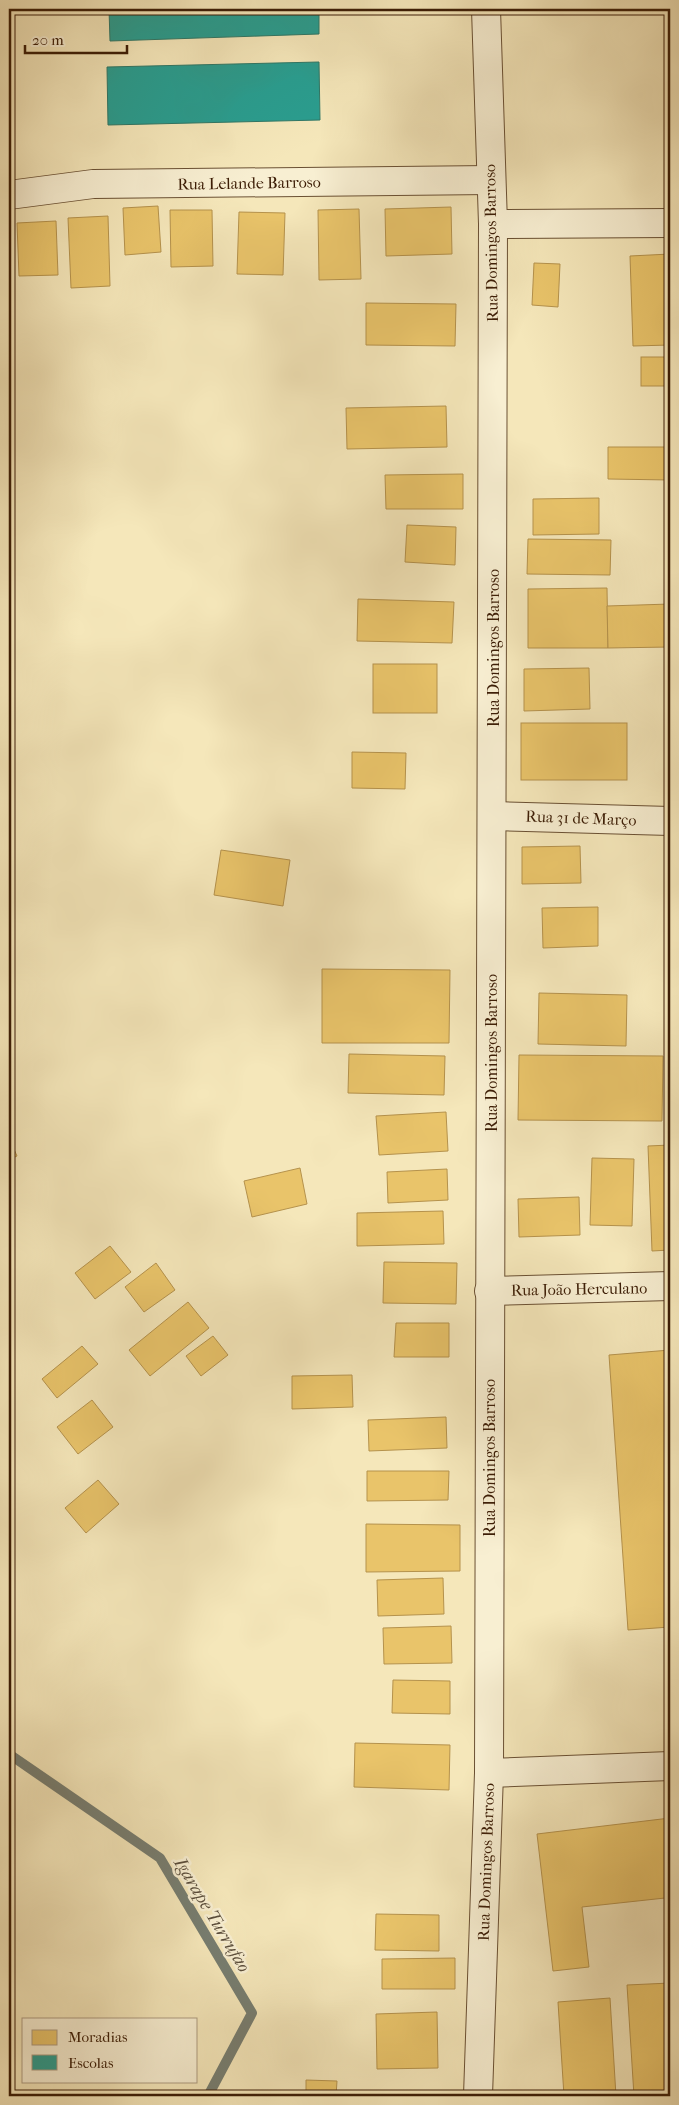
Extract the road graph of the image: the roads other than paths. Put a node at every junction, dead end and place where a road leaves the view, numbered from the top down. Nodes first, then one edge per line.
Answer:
1 (486, 9) edge
2 (490, 180) junction
3 (9, 195) edge
4 (670, 223) edge
5 (493, 224) junction
6 (492, 816) junction
7 (670, 821) edge
8 (670, 1286) edge
9 (489, 1291) junction
10 (670, 1766) edge
11 (489, 1773) junction
12 (478, 2096) edge

1 - 2 street, Rua Domingos Barroso
2 - 3 street, Rua Lelande Barroso
2 - 5 street, Rua Domingos Barroso
4 - 5 street
5 - 6 street, Rua Domingos Barroso
6 - 7 street, Rua 31 de Março
6 - 9 street, Rua Domingos Barroso
8 - 9 street, Rua João Herculano
9 - 11 street, Rua Domingos Barroso
10 - 11 street
11 - 12 street, Rua Domingos Barroso

